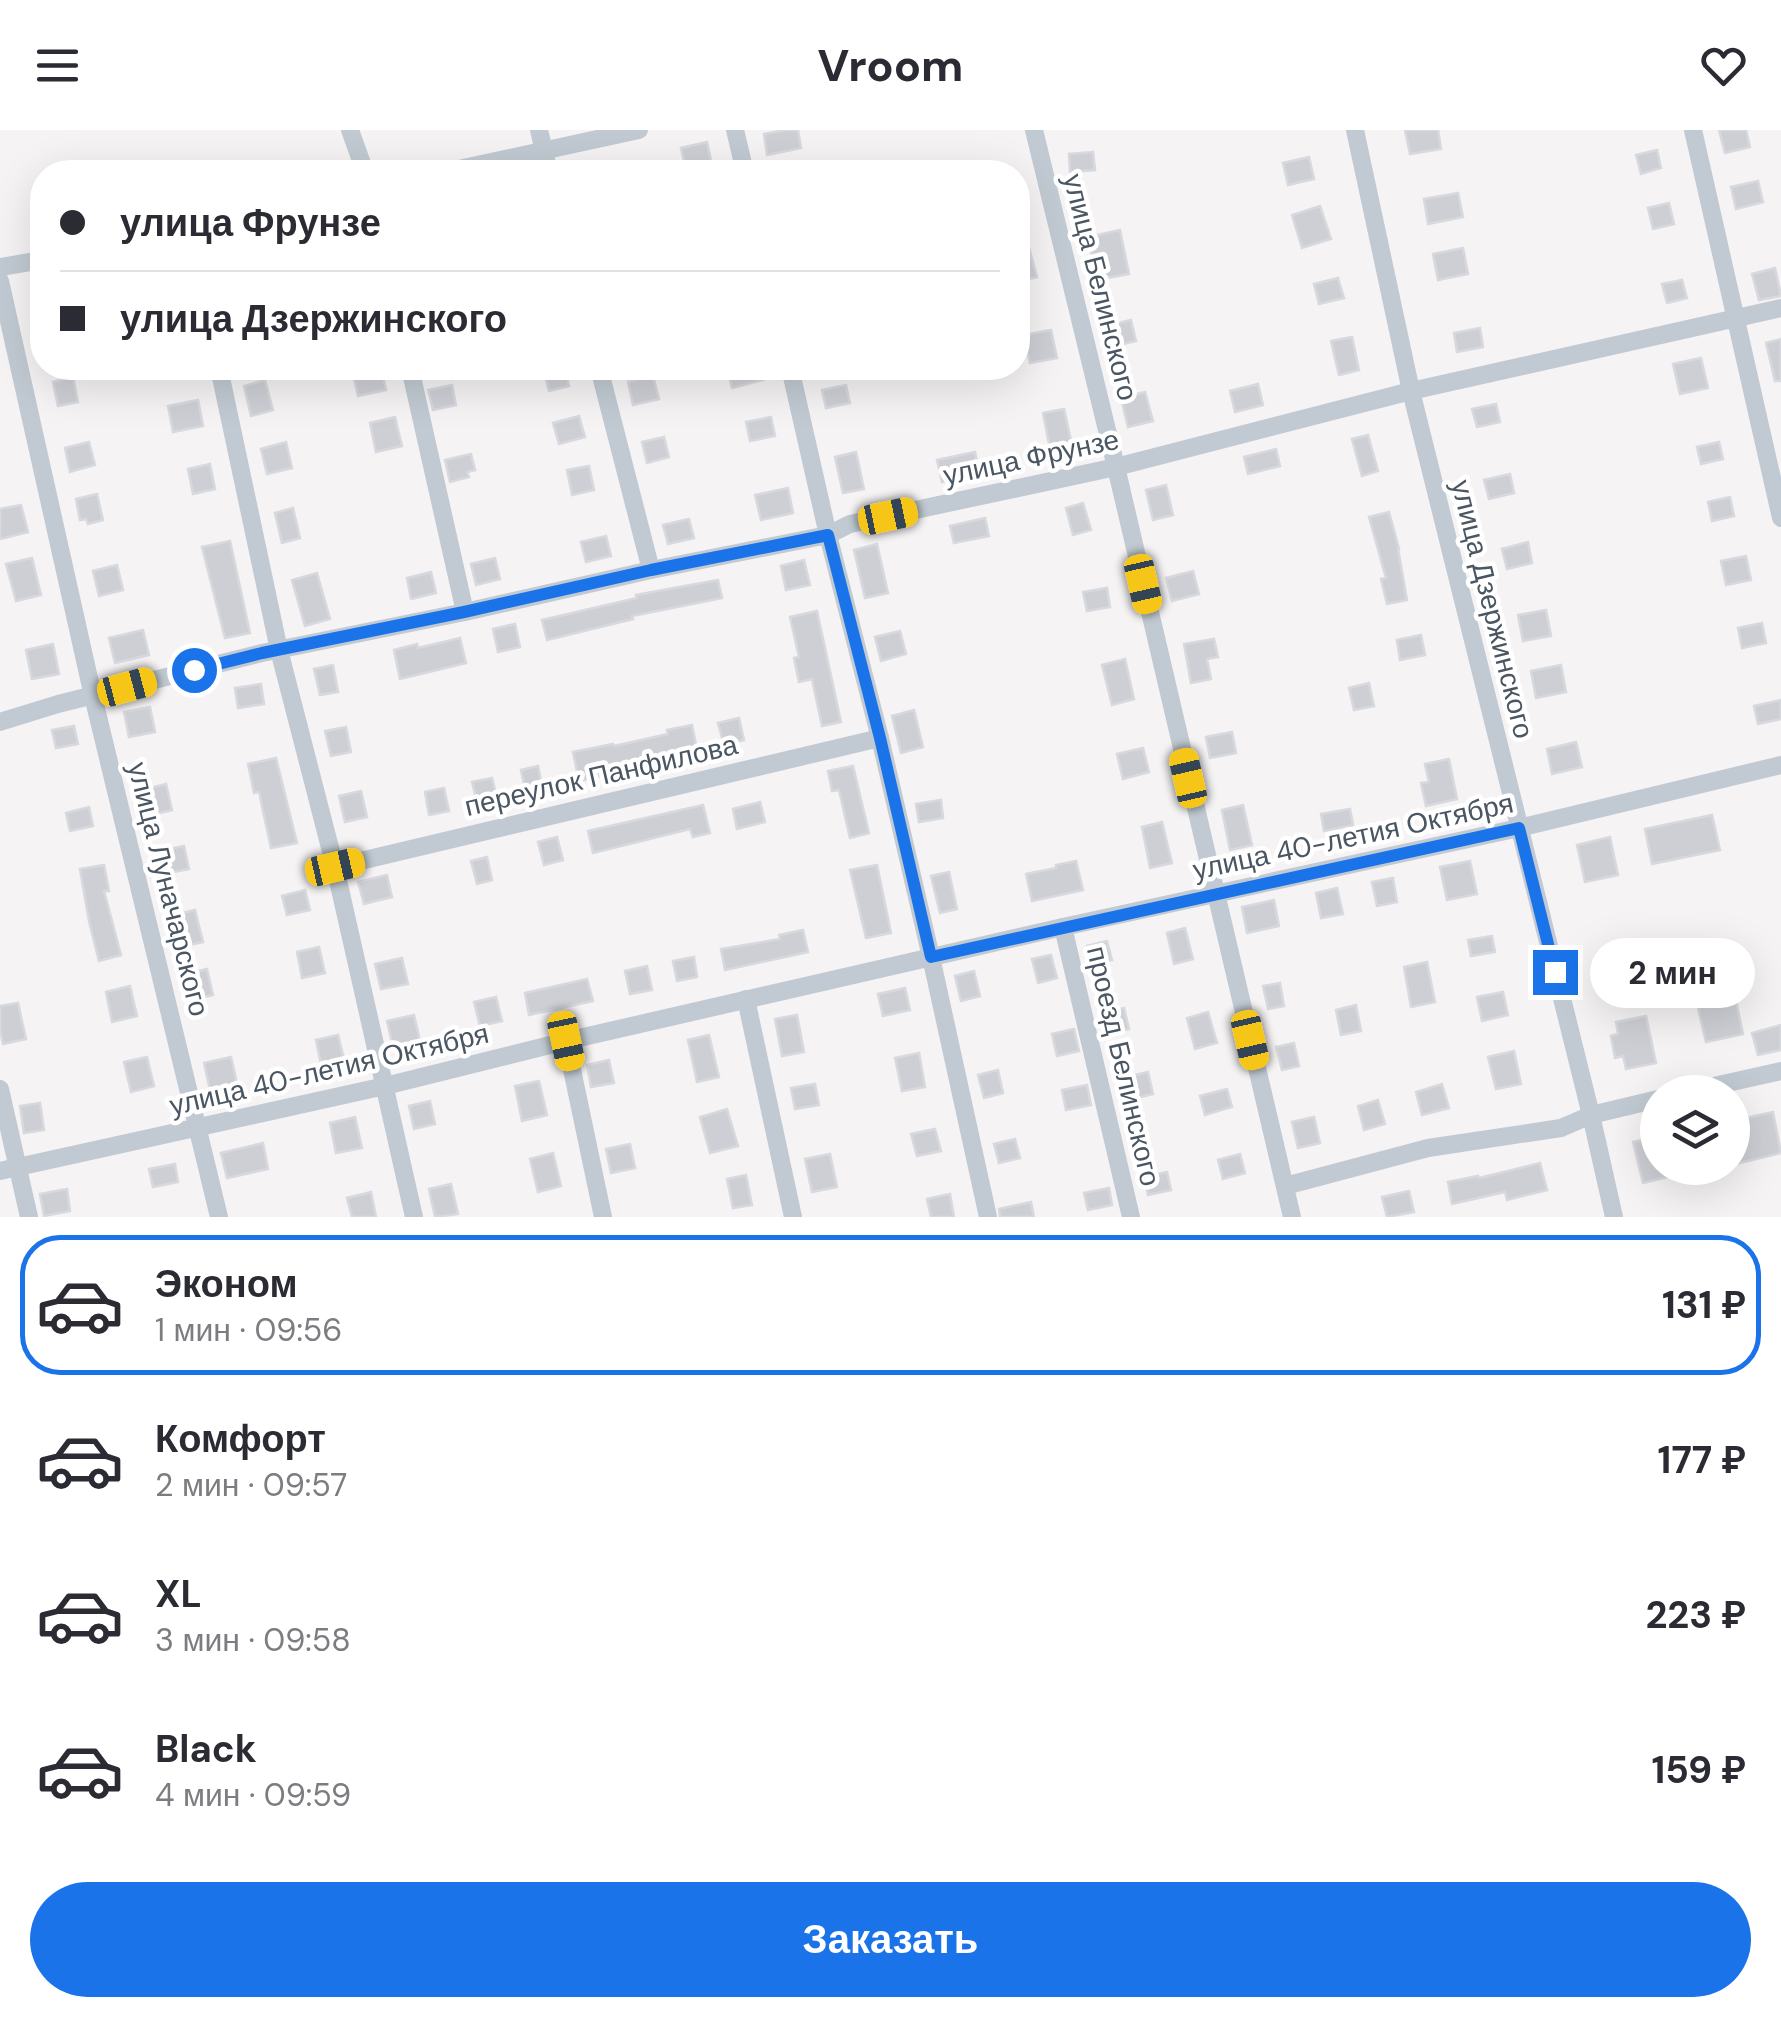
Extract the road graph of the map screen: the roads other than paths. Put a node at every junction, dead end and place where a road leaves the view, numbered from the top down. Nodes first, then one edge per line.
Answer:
1 (350, 130) edge
2 (539, 130) edge
3 (639, 130) edge
4 (735, 130) edge
5 (1034, 130) edge
6 (1355, 130) edge
7 (1693, 130) edge
8 (544, 152) junction
9 (360, 160) edge
10 (504, 160) edge
11 (546, 160) edge
12 (742, 160) edge
13 (30, 262) edge
14 (0, 267) edge
15 (0, 280) edge
16 (1781, 308) edge
17 (1734, 319) junction
18 (222, 380) edge
19 (413, 380) edge
20 (602, 380) edge
21 (793, 380) edge
22 (1411, 391) junction
23 (1116, 467) junction
24 (1781, 518) edge
25 (828, 535) junction
26 (651, 570) junction
27 (464, 612) junction
28 (279, 650) junction
29 (93, 696) junction
30 (0, 722) edge
31 (880, 738) junction
32 (1781, 764) edge
33 (1519, 828) junction
34 (335, 867) junction
35 (1215, 894) junction
36 (1063, 927) junction
37 (931, 957) junction
38 (746, 1000) junction
39 (566, 1041) junction
40 (1781, 1071) edge
41 (1750, 1078) edge
42 (385, 1086) junction
43 (0, 1089) edge
44 (1640, 1103) edge
45 (1591, 1115) junction
46 (199, 1127) junction
47 (9, 1169) edge
48 (1285, 1186) junction
49 (29, 1217) edge
50 (219, 1217) edge
51 (414, 1217) edge
52 (603, 1217) edge
53 (793, 1217) edge
54 (988, 1217) edge
55 (1130, 1217) edge
56 (1292, 1217) edge
57 (1614, 1217) edge

1 - 9 street
2 - 8 street
3 - 8 street
4 - 12 street
5 - 23 street, улица Белинского
6 - 22 street, улица Дзержинского
7 - 17 street
8 - 10 street
8 - 11 street
13 - 14 street
15 - 29 street, улица Луначарского
16 - 17 street, улица Фрунзе
17 - 22 street, улица Фрунзе
17 - 24 street
18 - 28 street
19 - 27 street
20 - 26 street
21 - 25 street
22 - 23 street, улица Фрунзе
22 - 33 street, улица Дзержинского
23 - 25 street, улица Фрунзе
23 - 35 street, улица Белинского
25 - 26 street, улица Фрунзе
25 - 31 street
26 - 27 street, улица Фрунзе
27 - 28 street, улица Фрунзе
28 - 29 street, улица Фрунзе
28 - 34 street
29 - 30 street, улица Фрунзе
29 - 46 street, улица Луначарского
31 - 34 street, переулок Панфилова
31 - 37 street
32 - 33 street, улица 40-летия Октября
33 - 35 street, улица 40-летия Октября
33 - 45 street, улица Дзержинского
34 - 42 street
35 - 36 street, улица 40-летия Октября
35 - 48 street, улица Белинского
36 - 37 street, улица 40-летия Октября
36 - 55 street, проезд Белинского
37 - 38 street, улица 40-летия Октября
37 - 54 street
38 - 39 street, улица 40-летия Октября
38 - 53 street
39 - 42 street, улица 40-летия Октября
39 - 52 street
40 - 41 street
42 - 46 street, улица 40-летия Октября
42 - 51 street
43 - 47 street
44 - 45 street
45 - 48 street
45 - 57 street, улица Дзержинского
46 - 47 street, улица 40-летия Октября
46 - 50 street, улица Луначарского
47 - 49 street
48 - 56 street, улица Белинского

